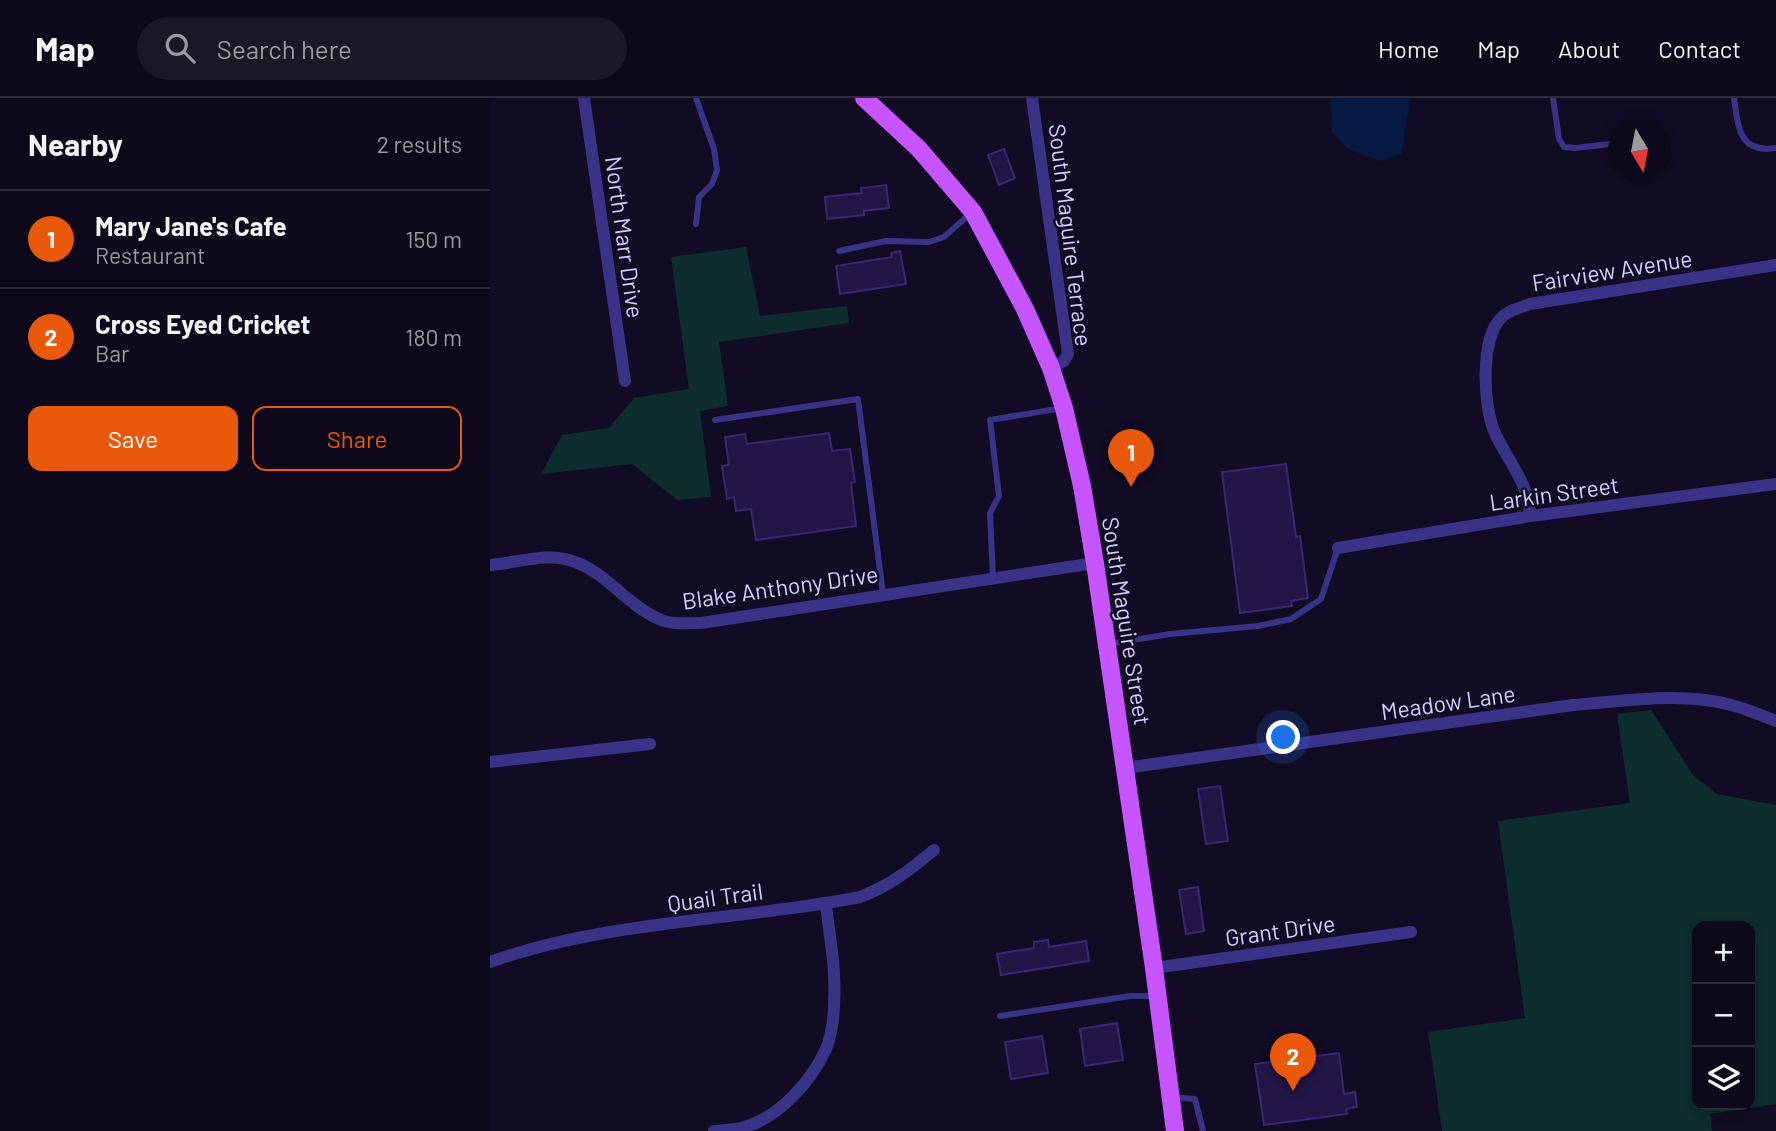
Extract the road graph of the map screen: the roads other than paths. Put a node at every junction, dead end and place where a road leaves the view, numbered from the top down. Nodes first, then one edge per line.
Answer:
1 (584, 98) edge
2 (696, 98) edge
3 (864, 98) edge
4 (1032, 98) edge
5 (1553, 98) edge
6 (1734, 98) edge
7 (1608, 144) edge
8 (1776, 148) edge
9 (972, 212) junction
10 (696, 223) dead end
11 (839, 251) dead end
12 (1776, 265) edge
13 (1051, 368) junction
14 (625, 381) dead end
15 (1065, 408) junction
16 (715, 421) dead end
17 (1776, 484) edge
18 (1531, 516) junction
19 (1338, 548) joint
20 (1095, 563) junction
21 (490, 565) edge
22 (993, 577) junction
23 (883, 594) junction
24 (1106, 645) junction
25 (1776, 721) edge
26 (650, 744) dead end
27 (490, 762) edge
28 (1125, 768) junction
29 (934, 850) dead end
30 (826, 904) junction
31 (1411, 932) dead end
32 (490, 962) edge
33 (1154, 968) junction
34 (1158, 996) junction
35 (1000, 1016) dead end
36 (1171, 1097) junction
37 (715, 1131) edge
38 (1175, 1131) edge
39 (1203, 1131) edge

1 - 14 street, North Marr Drive
2 - 10 lane
3 - 9 main road, South Maguire Street
4 - 13 street, South Maguire Terrace
5 - 7 lane
6 - 8 lane
9 - 11 lane
9 - 13 main road, South Maguire Street
12 - 18 street, Fairview Avenue
13 - 15 main road, South Maguire Street
15 - 20 main road, South Maguire Street
15 - 22 lane
16 - 23 lane
17 - 18 street, Larkin Street
18 - 19 street, Larkin Street
19 - 24 lane
20 - 22 street, Blake Anthony Drive
20 - 24 main road, South Maguire Street
21 - 23 street, Blake Anthony Drive
22 - 23 street, Blake Anthony Drive
24 - 28 main road, South Maguire Street
25 - 28 street, Meadow Lane
26 - 27 street
28 - 33 main road, South Maguire Street
29 - 30 street, Quail Trail
30 - 32 street, Quail Trail
30 - 37 street
31 - 33 street, Grant Drive
33 - 34 main road, South Maguire Street
34 - 35 lane
34 - 36 main road, South Maguire Street
36 - 38 main road, South Maguire Street
36 - 39 lane

